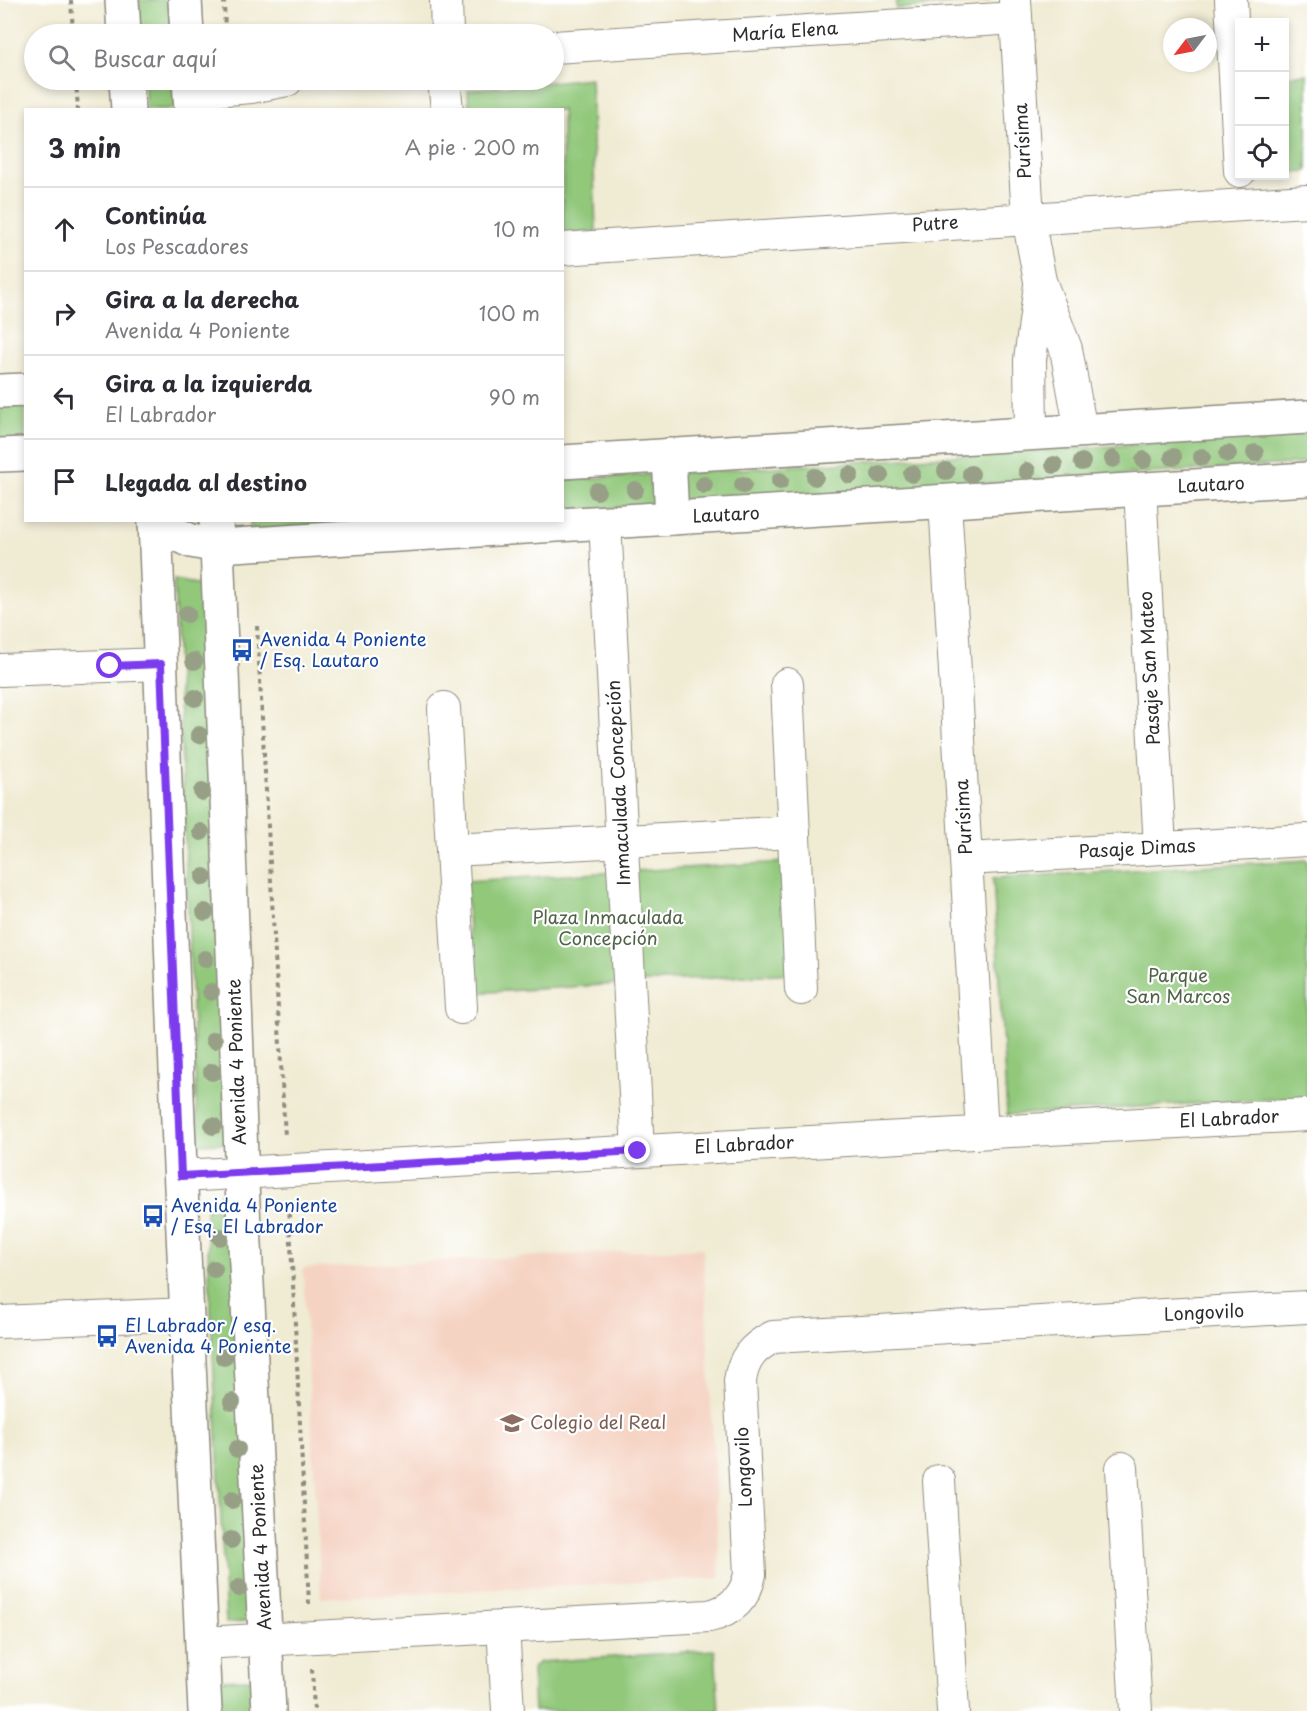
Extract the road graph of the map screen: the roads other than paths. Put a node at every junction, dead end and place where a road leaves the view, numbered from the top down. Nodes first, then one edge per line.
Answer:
1 (122, 0) edge
2 (185, 0) edge
3 (446, 0) edge
4 (1231, 0) edge
5 (1015, 9) edge
6 (123, 24) edge
7 (186, 24) edge
8 (447, 24) edge
9 (564, 46) edge
10 (127, 90) edge
11 (225, 90) edge
12 (445, 90) edge
13 (190, 94) edge
14 (128, 108) edge
15 (447, 108) edge
16 (1237, 126) edge
17 (1240, 190) edge
18 (1307, 201) edge
19 (1028, 218) junction
20 (564, 249) edge
21 (1040, 281) junction
22 (24, 390) edge
23 (0, 391) edge
24 (1307, 417) edge
25 (1082, 430) junction
26 (1031, 434) junction
27 (24, 454) edge
28 (0, 455) edge
29 (669, 455) junction
30 (564, 462) edge
31 (1307, 479) edge
32 (1140, 489) junction
33 (945, 501) junction
34 (672, 518) junction
35 (156, 522) edge
36 (605, 522) junction
37 (217, 533) edge
38 (161, 664) junction
39 (0, 670) edge
40 (787, 684) dead end
41 (444, 708) dead end
42 (794, 832) junction
43 (1307, 840) edge
44 (621, 841) junction
45 (1160, 847) junction
46 (452, 849) junction
47 (966, 859) junction
48 (801, 989) dead end
49 (461, 1008) dead end
50 (1307, 1115) edge
51 (982, 1132) junction
52 (638, 1151) junction
53 (242, 1173) junction
54 (181, 1176) junction
55 (1307, 1307) edge
56 (187, 1314) junction
57 (0, 1322) edge
58 (1122, 1468) dead end
59 (939, 1481) dead end
60 (503, 1627) junction
61 (265, 1640) junction
62 (202, 1643) junction
63 (205, 1711) edge
64 (269, 1711) edge
65 (508, 1711) edge
66 (954, 1711) edge
67 (1136, 1711) edge

1 - 6 street
2 - 7 street
3 - 8 street
4 - 16 street
5 - 9 street, María Elena
5 - 19 street, Purísima
10 - 14 street
11 - 13 street
12 - 15 street
17 - 18 street, Putre
17 - 19 street, Putre
19 - 20 street, Putre
19 - 21 street, Purísima
21 - 25 street, Purísima
21 - 26 street, Purísima
22 - 23 street
24 - 25 street
25 - 26 street
26 - 29 street
27 - 28 street
29 - 30 street
29 - 34 street
31 - 32 street, Lautaro
32 - 33 street, Lautaro
32 - 45 street, Pasaje San Mateo
33 - 34 street, Lautaro
33 - 47 street, Purísima
34 - 36 street, Lautaro
35 - 37 street, Lautaro
35 - 38 street
36 - 37 street, Lautaro
36 - 44 street, Inmaculada Concepción
37 - 53 street, Avenida 4 Poniente
38 - 39 street
38 - 54 street
40 - 42 street
41 - 46 street
42 - 44 street
42 - 48 street
43 - 45 street, Pasaje Dimas
44 - 46 street
44 - 52 street, Inmaculada Concepción
45 - 47 street, Pasaje Dimas
46 - 49 street
47 - 51 street, Purísima
50 - 51 street, El Labrador
51 - 52 street, El Labrador
52 - 53 street, El Labrador
53 - 54 street, El Labrador
53 - 61 street, Avenida 4 Poniente
54 - 56 street
55 - 60 street, Longovilo
56 - 57 street
56 - 62 street
58 - 67 street
59 - 66 street
60 - 61 street, Longovilo
60 - 65 street
61 - 62 street, Longovilo
61 - 64 street, Avenida 4 Poniente
62 - 63 street

